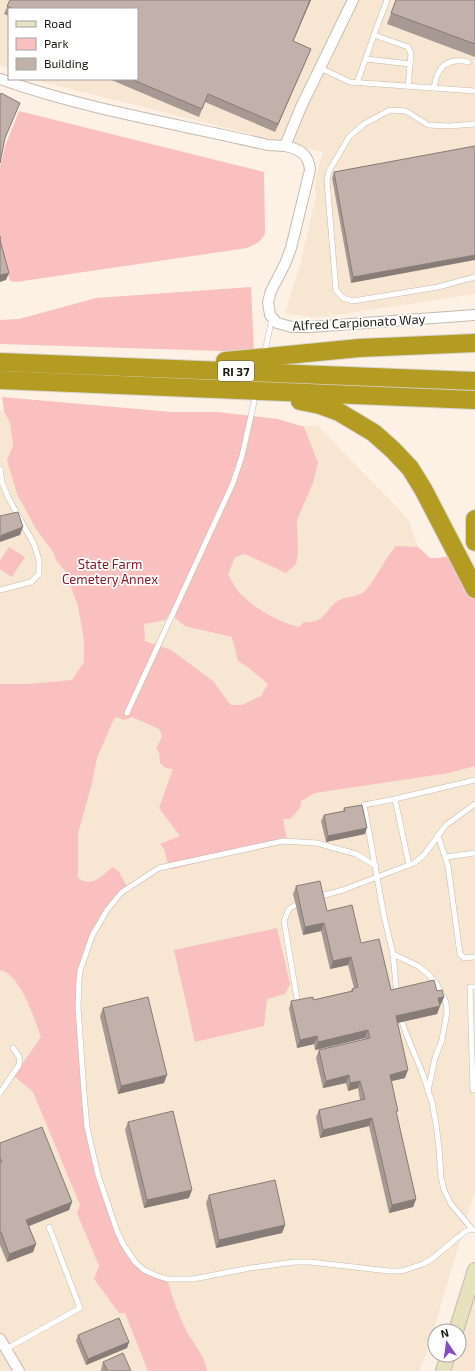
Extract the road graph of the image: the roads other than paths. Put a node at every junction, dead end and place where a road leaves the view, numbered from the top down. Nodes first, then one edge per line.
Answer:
1 (352, 0) edge
2 (387, 0) edge
3 (374, 35) junction
4 (366, 59) junction
5 (468, 62) dead end
6 (410, 64) junction
7 (320, 68) junction
8 (0, 79) edge
9 (357, 83) junction
10 (408, 86) junction
11 (434, 88) junction
12 (475, 91) edge
13 (475, 124) edge
14 (285, 146) junction
15 (475, 277) edge
16 (475, 315) edge
17 (272, 318) junction
18 (475, 343) edge
19 (265, 351) dead end
20 (0, 362) edge
21 (106, 366) junction
22 (0, 380) edge
23 (475, 381) edge
24 (251, 396) junction
25 (475, 400) edge
26 (0, 469) edge
27 (475, 519) edge
28 (475, 542) edge
29 (475, 589) edge
30 (0, 590) edge
31 (127, 713) dead end
32 (475, 780) edge
33 (395, 799) junction
34 (475, 804) edge
35 (438, 835) junction
36 (475, 853) edge
37 (446, 857) junction
38 (409, 865) junction
39 (376, 866) junction
40 (378, 877) junction
41 (312, 898) edge
42 (306, 900) edge
43 (393, 954) junction
44 (475, 957) edge
45 (475, 986) edge
46 (297, 999) edge
47 (398, 1001) edge
48 (399, 1008) edge
49 (473, 1014) edge
50 (13, 1048) dead end
51 (475, 1090) edge
52 (428, 1091) junction
53 (0, 1093) edge
54 (49, 1227) dead end
55 (473, 1230) edge
56 (475, 1270) edge
57 (472, 1286) edge
58 (459, 1323) edge
59 (2, 1342) edge
60 (20, 1371) edge

1 - 7 street
2 - 3 lane
3 - 4 lane
3 - 6 lane
4 - 6 lane
4 - 9 lane
5 - 11 lane
6 - 10 lane
7 - 9 lane
7 - 14 street
8 - 14 street
9 - 10 lane
10 - 11 lane
11 - 12 lane
13 - 15 lane
14 - 17 street
16 - 17 street, Alfred Carpionato Way
17 - 19 lane
18 - 21 highway
20 - 21 highway, RI 37
21 - 23 highway, RI 37
22 - 24 highway, RI 37
24 - 25 highway, RI 37
24 - 29 highway
24 - 31 lane
26 - 30 lane
27 - 28 highway
32 - 33 lane
33 - 38 lane
33 - 39 lane
34 - 35 lane
35 - 37 lane
35 - 38 lane
36 - 37 lane
37 - 44 lane
38 - 40 lane
39 - 40 lane
39 - 55 lane
40 - 41 lane
40 - 43 lane
42 - 46 lane
43 - 47 lane
43 - 52 lane
45 - 49 lane
48 - 52 lane
49 - 51 lane
50 - 53 lane
52 - 55 lane
54 - 59 lane
56 - 57 main road
57 - 58 main road
59 - 60 street

